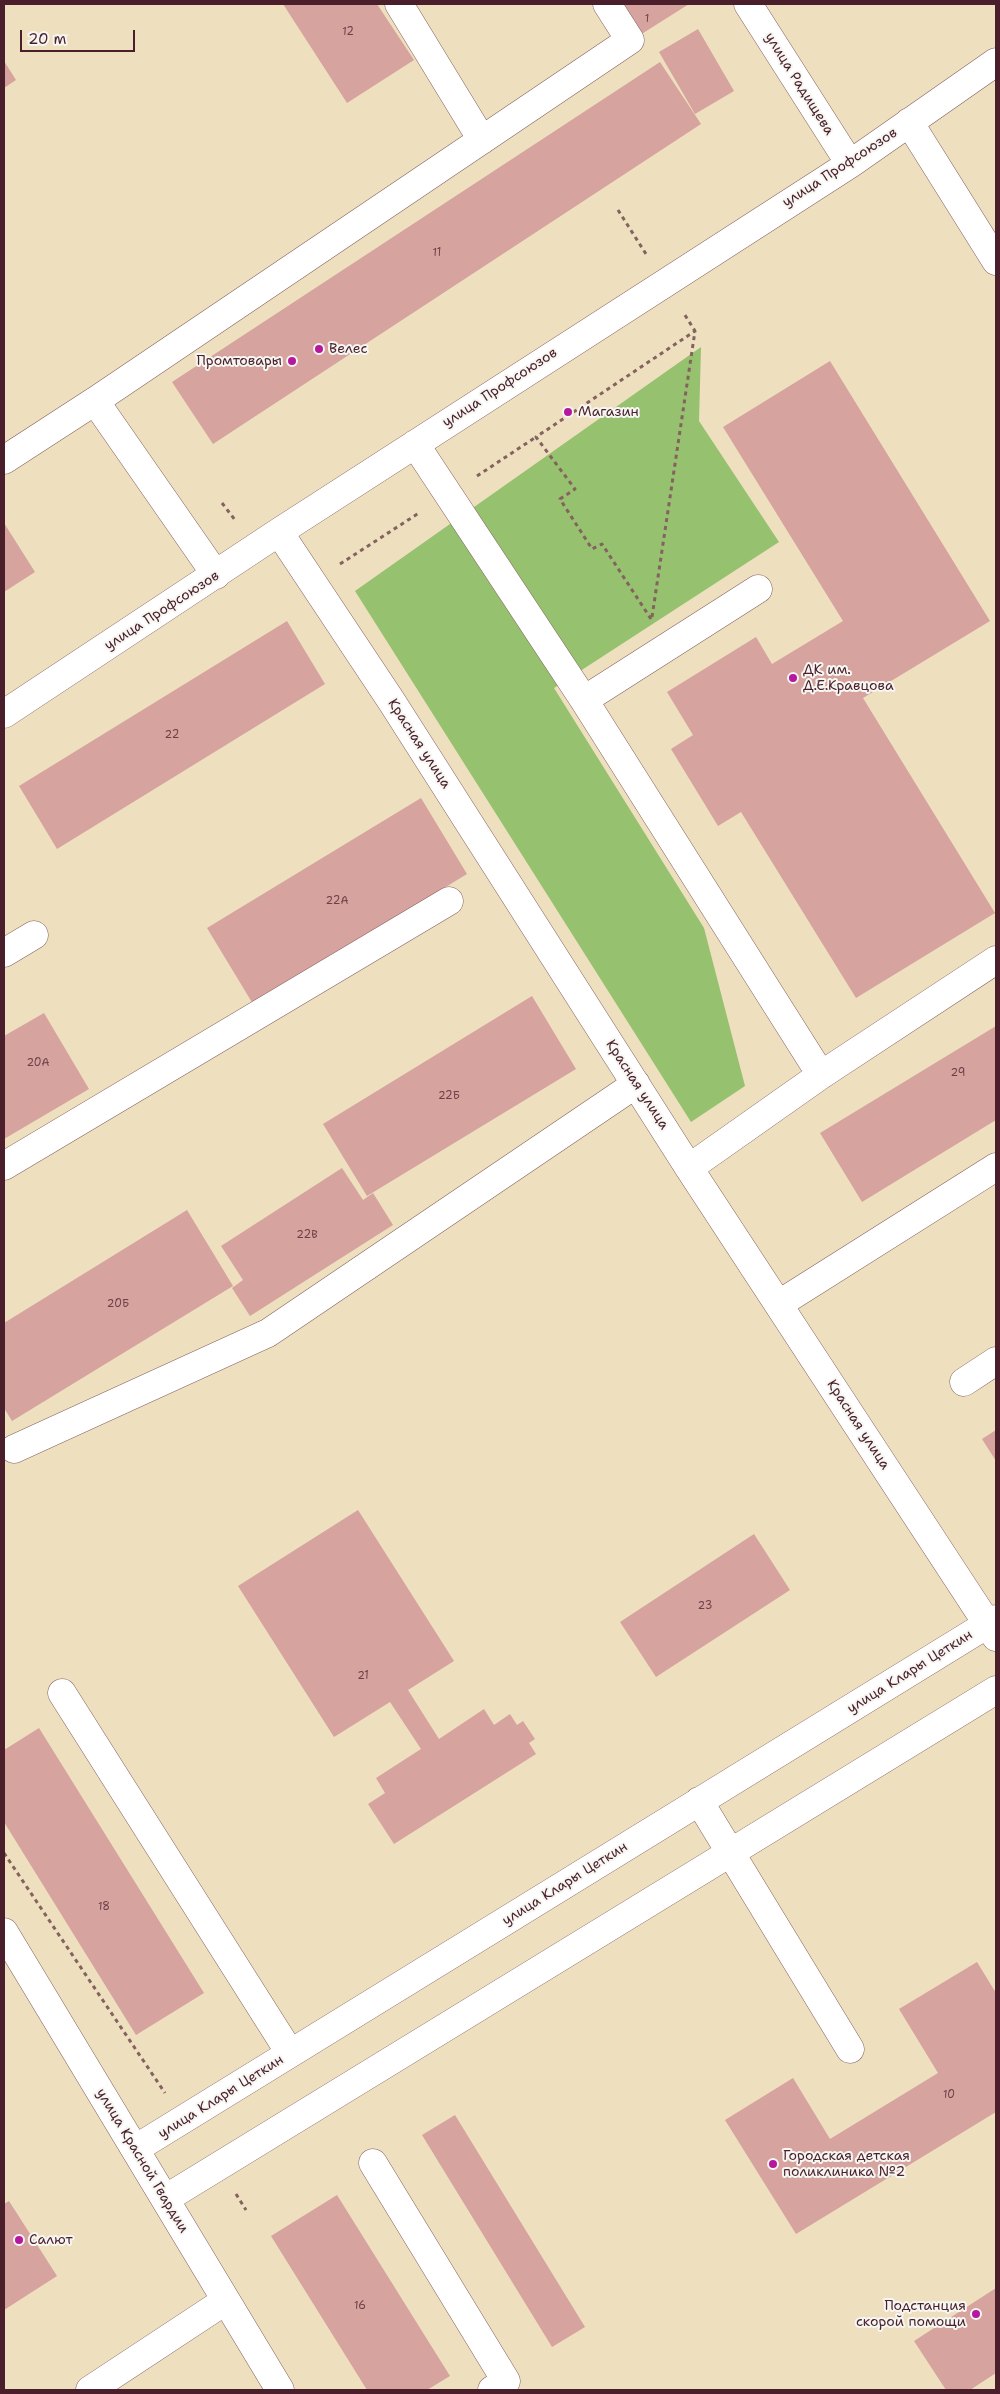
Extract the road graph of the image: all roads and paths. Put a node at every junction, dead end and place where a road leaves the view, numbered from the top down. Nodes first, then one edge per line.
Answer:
1 (400, 4) edge
2 (607, 4) edge
3 (748, 4) edge
4 (996, 62) edge
5 (909, 122) junction
6 (482, 140) junction
7 (850, 164) junction
8 (618, 210) dead end
9 (996, 261) edge
10 (664, 282) junction
11 (695, 331) junction
12 (95, 401) junction
13 (536, 436) junction
14 (415, 444) junction
15 (4, 460) edge
16 (448, 494) junction
17 (279, 532) junction
18 (216, 575) junction
19 (312, 582) junction
20 (758, 589) dead end
21 (652, 619) junction
22 (669, 646) junction
23 (584, 700) junction
24 (4, 714) edge
25 (449, 901) dead end
26 (34, 935) dead end
27 (4, 953) edge
28 (996, 960) edge
29 (821, 1075) junction
30 (636, 1084) junction
31 (4, 1166) edge
32 (996, 1167) edge
33 (690, 1168) junction
34 (779, 1304) junction
35 (996, 1361) edge
36 (964, 1382) dead end
37 (14, 1449) dead end
38 (993, 1627) edge
39 (996, 1690) edge
40 (62, 1693) dead end
41 (699, 1801) junction
42 (730, 1851) junction
43 (4, 1853) edge
44 (4, 1932) edge
45 (850, 2050) dead end
46 (290, 2053) junction
47 (184, 2121) junction
48 (135, 2150) junction
49 (372, 2163) dead end
50 (219, 2166) junction
51 (165, 2199) junction
52 (246, 2210) dead end
53 (225, 2301) junction
54 (90, 2390) edge
55 (280, 2390) edge
56 (492, 2390) edge

1 - 6 street
2 - 6 street
3 - 7 street, улица Радищева
4 - 5 street, улица Профсоюзов
5 - 7 street, улица Профсоюзов
5 - 9 street
6 - 12 street
7 - 10 street, улица Профсоюзов
8 - 10 path
10 - 11 path
10 - 14 street, улица Профсоюзов
11 - 13 path
11 - 21 path
12 - 15 street
12 - 18 street
13 - 16 path
13 - 21 path
14 - 16 street
14 - 17 street, улица Профсоюзов
16 - 19 path
16 - 23 street
17 - 18 street, улица Профсоюзов
17 - 19 street, Красная улица
18 - 24 street, улица Профсоюзов
19 - 30 street, Красная улица
20 - 22 street
21 - 22 path
22 - 23 street
23 - 29 street
25 - 31 street
26 - 27 street
28 - 29 street
29 - 33 street
30 - 33 street, Красная улица
30 - 37 street
32 - 34 street
33 - 34 street, Красная улица
34 - 38 street, Красная улица
35 - 36 street
38 - 41 street, улица Клары Цеткин
39 - 42 street
40 - 46 street
41 - 42 street
41 - 46 street, улица Клары Цеткин
42 - 45 street
42 - 50 street
43 - 47 path
44 - 48 street, улица Красной Гвардии
46 - 47 street, улица Клары Цеткин
47 - 48 street, улица Клары Цеткин
48 - 51 street, улица Красной Гвардии
49 - 56 street
50 - 51 street
50 - 52 path
51 - 53 street, улица Красной Гвардии
53 - 54 street
53 - 55 street, улица Красной Гвардии

